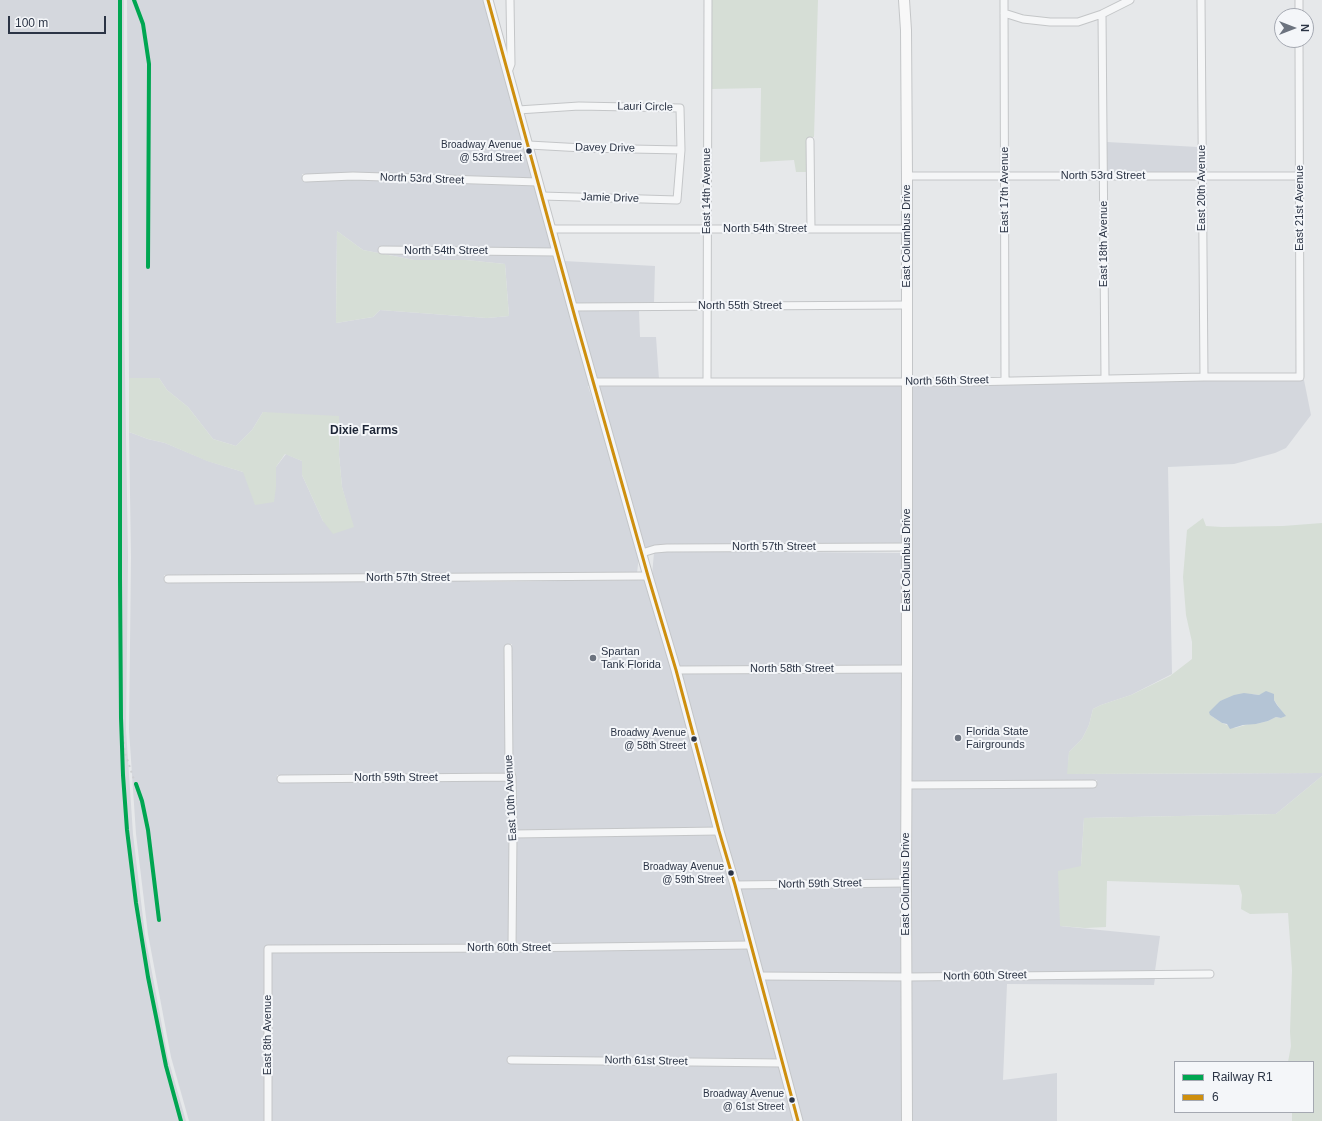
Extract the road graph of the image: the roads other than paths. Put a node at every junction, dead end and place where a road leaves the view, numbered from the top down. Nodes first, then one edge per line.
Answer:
1 (488, 0) edge
2 (510, 0) edge
3 (708, 0) edge
4 (904, 0) edge
5 (1004, 0) edge
6 (1130, 0) edge
7 (1201, 0) edge
8 (1004, 13) junction
9 (1102, 14) junction
10 (1299, 48) edge
11 (508, 74) junction
12 (518, 110) junction
13 (810, 141) dead end
14 (529, 145) junction
15 (681, 150) junction
16 (907, 176) junction
17 (1004, 176) junction
18 (1103, 176) junction
19 (1202, 176) junction
20 (1300, 176) junction
21 (306, 178) dead end
22 (538, 182) junction
23 (542, 196) junction
24 (677, 200) joint
25 (707, 228) junction
26 (552, 229) junction
27 (811, 229) junction
28 (907, 229) junction
29 (382, 250) dead end
30 (557, 252) junction
31 (707, 306) junction
32 (907, 306) junction
33 (572, 307) junction
34 (1204, 377) junction
35 (1300, 377) joint
36 (1105, 378) junction
37 (1005, 380) junction
38 (594, 382) junction
39 (707, 382) junction
40 (907, 382) junction
41 (907, 547) junction
42 (642, 553) junction
43 (648, 576) junction
44 (168, 579) dead end
45 (508, 648) dead end
46 (907, 668) junction
47 (676, 670) junction
48 (512, 777) junction
49 (281, 779) dead end
50 (1093, 784) dead end
51 (907, 785) junction
52 (719, 831) junction
53 (513, 834) junction
54 (906, 883) junction
55 (735, 885) junction
56 (750, 945) junction
57 (512, 948) junction
58 (268, 949) joint
59 (1210, 974) dead end
60 (759, 976) junction
61 (907, 977) junction
62 (511, 1060) dead end
63 (782, 1062) junction
64 (268, 1121) edge
65 (798, 1121) edge
66 (907, 1121) edge

1 - 11 street
2 - 11 street
3 - 25 street, East 14th Avenue
4 - 16 main road, East Columbus Drive
5 - 8 street, East 17th Avenue
6 - 9 street
7 - 19 street, East 20th Avenue
8 - 9 street
8 - 17 street, East 17th Avenue
9 - 18 street, East 18th Avenue
10 - 20 street, East 21st Avenue
11 - 12 street
12 - 14 street
12 - 15 street, Lauri Circle
13 - 27 street
14 - 15 street, Davey Drive
14 - 22 street
15 - 24 street, Lauri Circle
16 - 17 street, North 53rd Street
16 - 28 main road, East Columbus Drive
17 - 18 street, North 53rd Street
17 - 37 street, East 17th Avenue
18 - 19 street, North 53rd Street
18 - 36 street, East 18th Avenue
19 - 20 street, North 53rd Street
19 - 34 street, East 20th Avenue
20 - 35 street, East 21st Avenue
21 - 22 street, North 53rd Street
22 - 23 street
23 - 24 street, Jamie Drive
23 - 26 street
25 - 26 street, North 54th Street
25 - 27 street, North 54th Street
25 - 31 street, East 14th Avenue
26 - 30 street
27 - 28 street, North 54th Street
28 - 32 main road, East Columbus Drive
29 - 30 street, North 54th Street
30 - 33 street
31 - 32 street, North 55th Street
31 - 33 street, North 55th Street
31 - 39 street, East 14th Avenue
32 - 40 main road, East Columbus Drive
33 - 38 street
34 - 35 street, North 56th Street
34 - 36 street, North 56th Street
36 - 37 street, North 56th Street
37 - 40 street, North 56th Street
38 - 39 street, North 56th Street
38 - 42 street
39 - 40 street, North 56th Street
40 - 41 main road, East Columbus Drive
41 - 42 street, North 57th Street
41 - 46 main road, East Columbus Drive
42 - 43 street
43 - 44 street, North 57th Street
43 - 47 street
45 - 48 street, East 10th Avenue
46 - 47 street, North 58th Street
46 - 51 main road, East Columbus Drive
47 - 52 street
48 - 49 street, North 59th Street
48 - 53 street, East 10th Avenue
50 - 51 street
51 - 54 main road, East Columbus Drive
52 - 53 street
52 - 55 street
53 - 57 street, East 10th Avenue
54 - 55 street, North 59th Street
54 - 61 main road, East Columbus Drive
55 - 56 street
56 - 57 street, North 60th Street
56 - 60 street
57 - 58 street, North 60th Street
58 - 64 street, East 8th Avenue
59 - 61 street, North 60th Street
60 - 61 street, North 60th Street
60 - 63 street
61 - 66 main road, East Columbus Drive
62 - 63 street, North 61st Street
63 - 65 street

